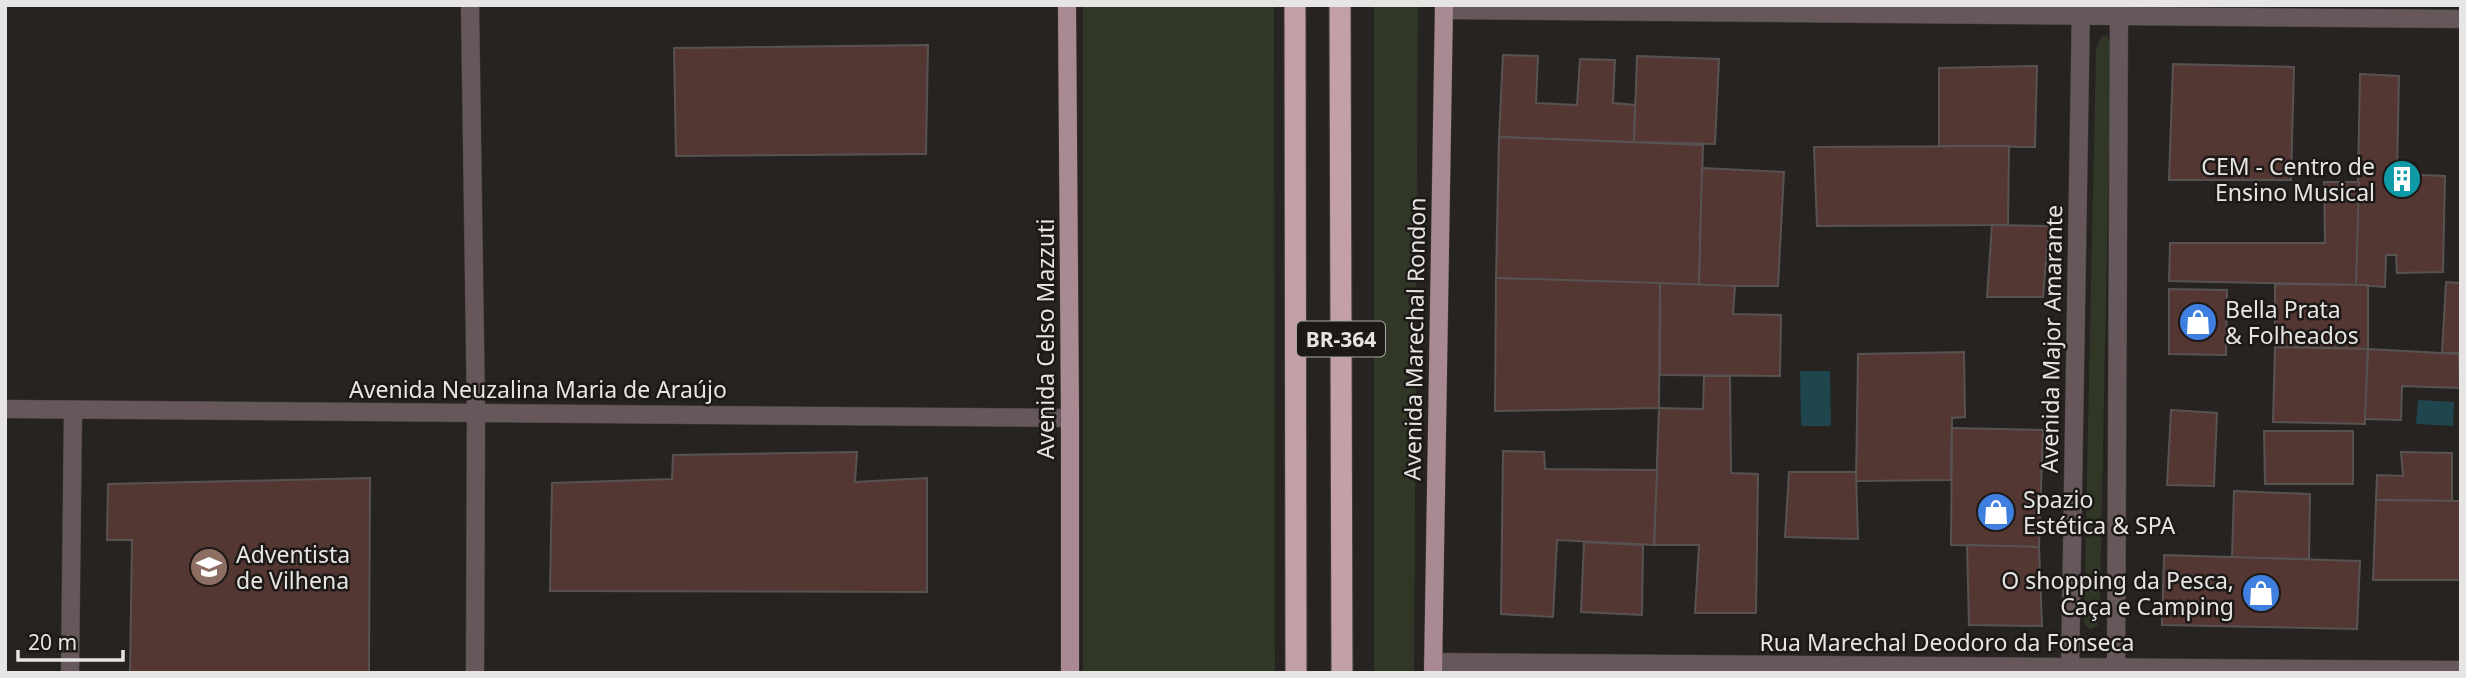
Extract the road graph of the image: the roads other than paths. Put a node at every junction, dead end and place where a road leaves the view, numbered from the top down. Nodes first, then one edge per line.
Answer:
1 (470, 5) edge
2 (1067, 5) edge
3 (1295, 5) edge
4 (1340, 5) edge
5 (1444, 8) edge
6 (2080, 10) edge
7 (2119, 11) edge
8 (2461, 19) edge
9 (5, 409) edge
10 (73, 410) junction
11 (476, 413) junction
12 (1070, 418) junction
13 (1433, 667) edge
14 (2070, 670) edge
15 (2116, 670) edge
16 (2461, 670) edge
17 (70, 673) edge
18 (475, 673) edge
19 (1070, 673) edge
20 (1296, 673) edge
21 (1342, 673) edge

1 - 11 street
2 - 12 main road, Avenida Celso Mazzuti
3 - 20 highway, BR-364
4 - 21 highway, BR-364
5 - 6 street
5 - 13 main road, Avenida Marechal Rondon
6 - 7 street
6 - 14 street, Avenida Major Amarante
7 - 8 street
7 - 15 street
9 - 10 street, Avenida Neuzalina Maria de Araújo
10 - 11 street, Avenida Neuzalina Maria de Araújo
10 - 17 street
11 - 12 street, Avenida Neuzalina Maria de Araújo
11 - 18 street
12 - 19 main road, Avenida Celso Mazzuti
13 - 14 street, Rua Marechal Deodoro da Fonseca
14 - 15 street, Rua Marechal Deodoro da Fonseca
15 - 16 street, Rua Marechal Deodoro da Fonseca

